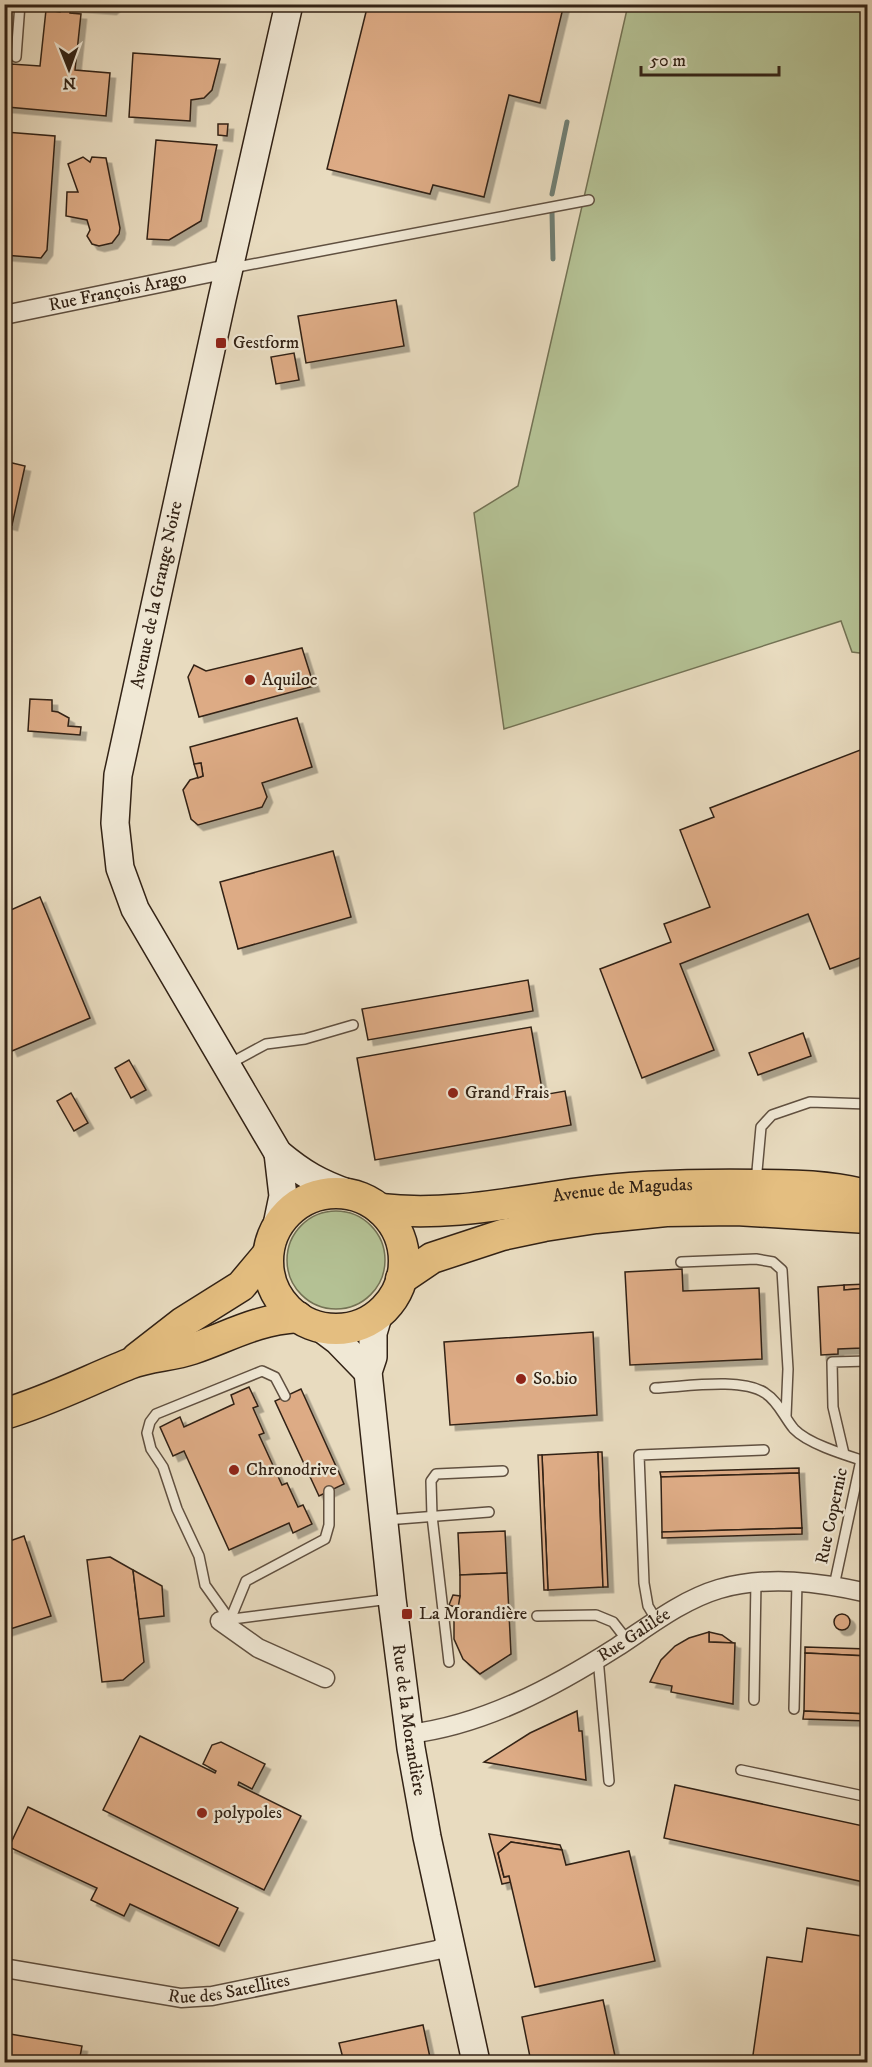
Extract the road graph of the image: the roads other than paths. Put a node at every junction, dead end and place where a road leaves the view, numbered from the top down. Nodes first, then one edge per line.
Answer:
1 (20, 4) edge
2 (289, 4) edge
3 (16, 57) dead end
4 (589, 200) dead end
5 (228, 269) junction
6 (4, 315) edge
7 (353, 1025) dead end
8 (227, 1065) junction
9 (867, 1104) edge
10 (278, 1153) junction
11 (756, 1185) junction
12 (350, 1194) junction
13 (867, 1196) edge
14 (380, 1209) junction
15 (867, 1218) edge
16 (277, 1225) junction
17 (267, 1255) junction
18 (681, 1262) dead end
19 (401, 1279) junction
20 (379, 1313) junction
21 (308, 1322) junction
22 (867, 1361) edge
23 (131, 1363) junction
24 (368, 1372) junction
25 (655, 1388) dead end
26 (285, 1396) dead end
27 (4, 1414) edge
28 (786, 1416) junction
29 (764, 1450) dead end
30 (844, 1454) junction
31 (864, 1459) edge
32 (503, 1471) dead end
33 (329, 1491) dead end
34 (489, 1512) dead end
35 (432, 1516) junction
36 (383, 1520) junction
37 (756, 1581) junction
38 (796, 1582) junction
39 (834, 1586) junction
40 (867, 1593) edge
41 (392, 1599) junction
42 (537, 1616) dead end
43 (225, 1620) junction
44 (657, 1621) junction
45 (627, 1640) junction
46 (598, 1658) junction
47 (449, 1662) dead end
48 (325, 1678) dead end
49 (754, 1700) dead end
50 (794, 1709) dead end
51 (409, 1734) junction
52 (741, 1770) dead end
53 (609, 1781) dead end
54 (867, 1797) edge
55 (450, 1944) junction
56 (4, 1968) edge
57 (476, 2062) edge

1 - 3 lane
2 - 5 street, Avenue de la Grange Noire
4 - 5 lane
5 - 6 street, Rue François Arago
5 - 8 street, Avenue de la Grange Noire
7 - 8 lane
8 - 10 street, Avenue de la Grange Noire
9 - 11 lane
10 - 12 street, Avenue de la Grange Noire
10 - 16 street, Avenue de la Grange Noire
11 - 13 main road, Avenue de Magudas
11 - 14 main road, Avenue de Magudas
12 - 14 main road
12 - 16 main road
14 - 19 main road
15 - 19 main road, Avenue de Magudas
16 - 17 main road
17 - 21 main road
17 - 23 main road
18 - 28 lane
19 - 20 main road
20 - 21 main road
20 - 24 street, Rue de la Morandière
21 - 23 main road
21 - 24 street
22 - 30 lane
23 - 27 main road
24 - 36 street, Rue de la Morandière
25 - 28 lane
26 - 43 lane
28 - 30 lane
29 - 44 lane
30 - 31 lane
31 - 39 lane, Rue Copernic
32 - 35 lane
33 - 43 lane
34 - 35 lane
35 - 36 lane
35 - 47 lane
36 - 41 street, Rue de la Morandière
37 - 38 street, Rue Galilée
37 - 44 street, Rue Galilée
37 - 49 lane
38 - 39 street, Rue Galilée
38 - 50 lane
39 - 40 street, Rue Galilée
41 - 43 lane
41 - 51 street, Rue de la Morandière
42 - 45 lane
43 - 48 street
44 - 45 street, Rue Galilée
45 - 46 street, Rue Galilée
46 - 51 street, Rue Galilée
46 - 53 lane
51 - 55 street, Rue de la Morandière
52 - 54 lane
55 - 56 street, Rue des Satellites
55 - 57 street, Rue de la Morandière

